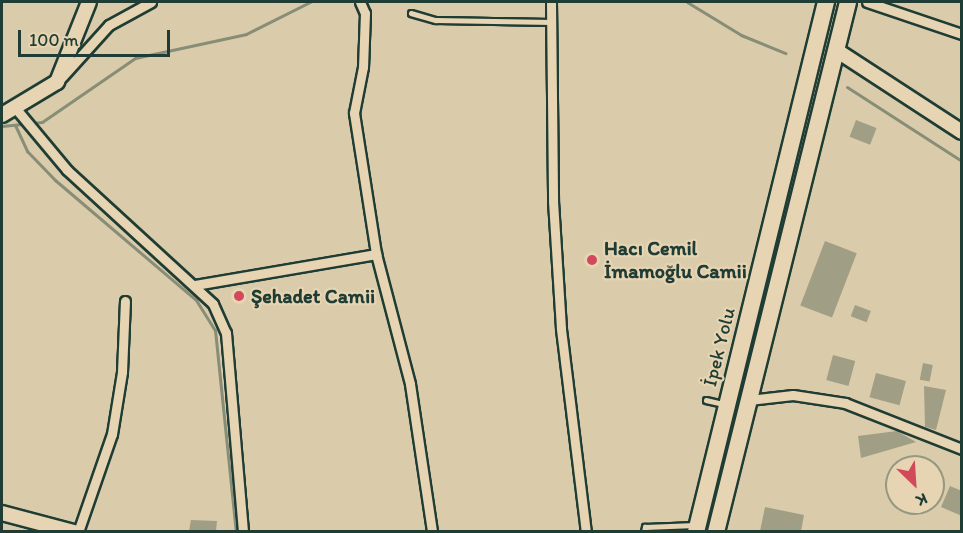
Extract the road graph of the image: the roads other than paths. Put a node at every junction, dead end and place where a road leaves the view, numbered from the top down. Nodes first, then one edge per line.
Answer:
1 (89, 2) edge
2 (151, 2) edge
3 (360, 2) edge
4 (551, 2) edge
5 (848, 2) edge
6 (867, 2) edge
7 (822, 3) edge
8 (411, 13) dead end
9 (551, 22) junction
10 (962, 34) edge
11 (835, 56) junction
12 (57, 82) junction
13 (18, 112) junction
14 (2, 115) edge
15 (962, 132) edge
16 (376, 254) junction
17 (195, 285) junction
18 (125, 301) dead end
19 (749, 399) junction
20 (706, 400) dead end
21 (726, 404) junction
22 (962, 449) edge
23 (2, 513) edge
24 (697, 528) edge
25 (76, 531) edge
26 (243, 531) edge
27 (432, 531) edge
28 (586, 531) edge
29 (644, 531) edge
30 (716, 531) edge

1 - 12 street
2 - 12 street
3 - 16 street
4 - 9 street
5 - 11 highway
6 - 10 street
7 - 21 highway, İpek Yolu
8 - 9 lane
9 - 28 street
11 - 15 street
11 - 19 highway
12 - 13 street
13 - 14 street
13 - 17 street
16 - 17 street
16 - 27 street
17 - 26 street
18 - 25 street
19 - 22 street
19 - 30 highway
20 - 21 lane
21 - 24 highway, İpek Yolu
23 - 25 street
24 - 29 lane

